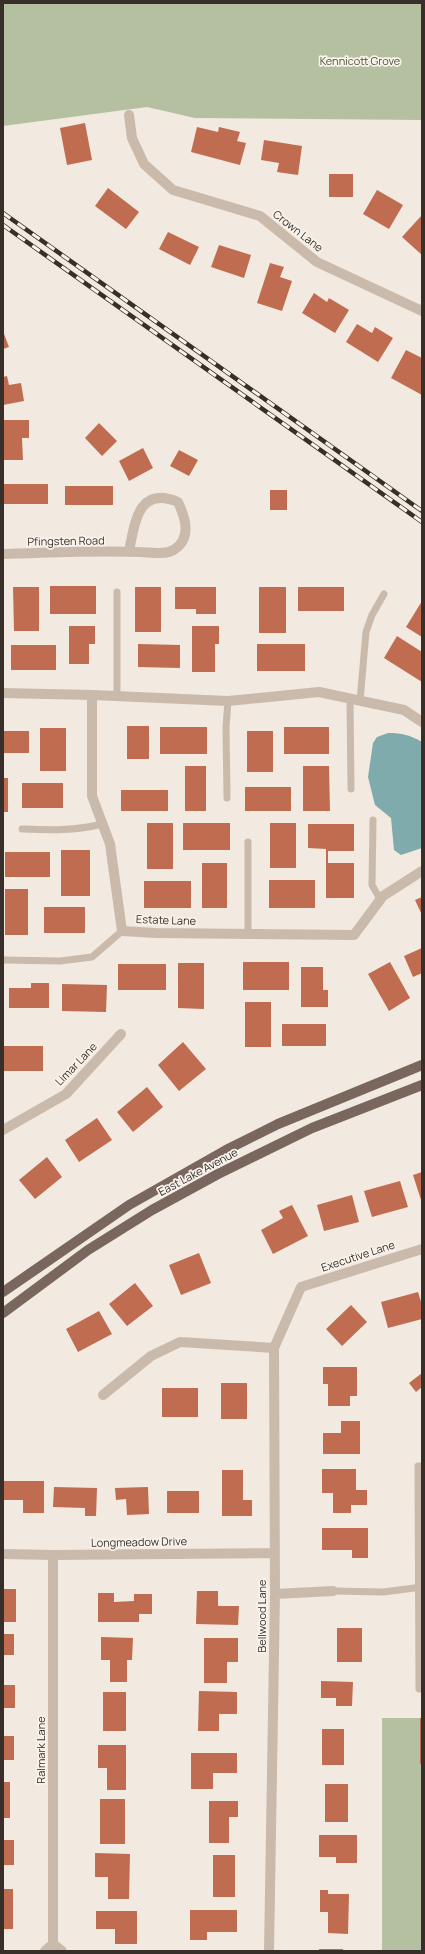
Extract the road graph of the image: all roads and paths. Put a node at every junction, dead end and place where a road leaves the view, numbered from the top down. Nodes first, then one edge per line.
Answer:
1 (129, 115) dead end
2 (422, 311) edge
3 (129, 551) junction
4 (3, 554) edge
5 (117, 592) dead end
6 (384, 594) dead end
7 (3, 693) edge
8 (92, 695) junction
9 (117, 696) junction
10 (350, 698) junction
11 (360, 701) junction
12 (228, 702) junction
13 (422, 722) edge
14 (351, 789) dead end
15 (227, 798) dead end
16 (373, 820) dead end
17 (102, 824) junction
18 (22, 829) dead end
19 (248, 842) dead end
20 (422, 871) edge
21 (380, 900) junction
22 (122, 930) junction
23 (248, 934) junction
24 (3, 960) edge
25 (121, 1034) dead end
26 (422, 1065) edge
27 (422, 1085) edge
28 (3, 1130) edge
29 (422, 1249) edge
30 (301, 1287) joint
31 (3, 1292) edge
32 (3, 1313) edge
33 (274, 1348) junction
34 (103, 1395) dead end
35 (422, 1466) edge
36 (274, 1553) junction
37 (3, 1554) edge
38 (53, 1555) junction
39 (420, 1588) edge
40 (333, 1591) joint
41 (275, 1594) junction
42 (422, 1689) edge
43 (49, 1948) edge
44 (62, 1951) edge
45 (269, 1951) edge

1 - 2 street, Crown Lane
3 - 3 street, Pfingsten Road
3 - 4 street, Pfingsten Road
5 - 9 lane
6 - 11 lane
7 - 8 street
8 - 9 street
8 - 17 street, Estate Lane
9 - 12 street
10 - 11 street
10 - 12 street
10 - 14 lane
11 - 13 street
12 - 15 lane
16 - 21 lane
17 - 18 lane
17 - 22 street, Estate Lane
19 - 23 lane
20 - 21 street, Estate Lane
21 - 23 street, Estate Lane
22 - 23 street, Estate Lane
22 - 24 lane
25 - 28 street, Limar Lane
26 - 31 main road, East Lake Avenue
27 - 32 main road, East Lake Avenue
29 - 30 street, Executive Lane
30 - 33 street, Bellwood Lane
33 - 34 street
33 - 36 street, Bellwood Lane
35 - 39 lane
36 - 38 street, Longmeadow Drive
36 - 41 street, Bellwood Lane
37 - 38 street, Longmeadow Drive
38 - 43 street, Ralmark Lane
39 - 40 lane
39 - 42 lane
40 - 41 street
41 - 45 street, Bellwood Lane
43 - 44 street, Ralmark Lane

